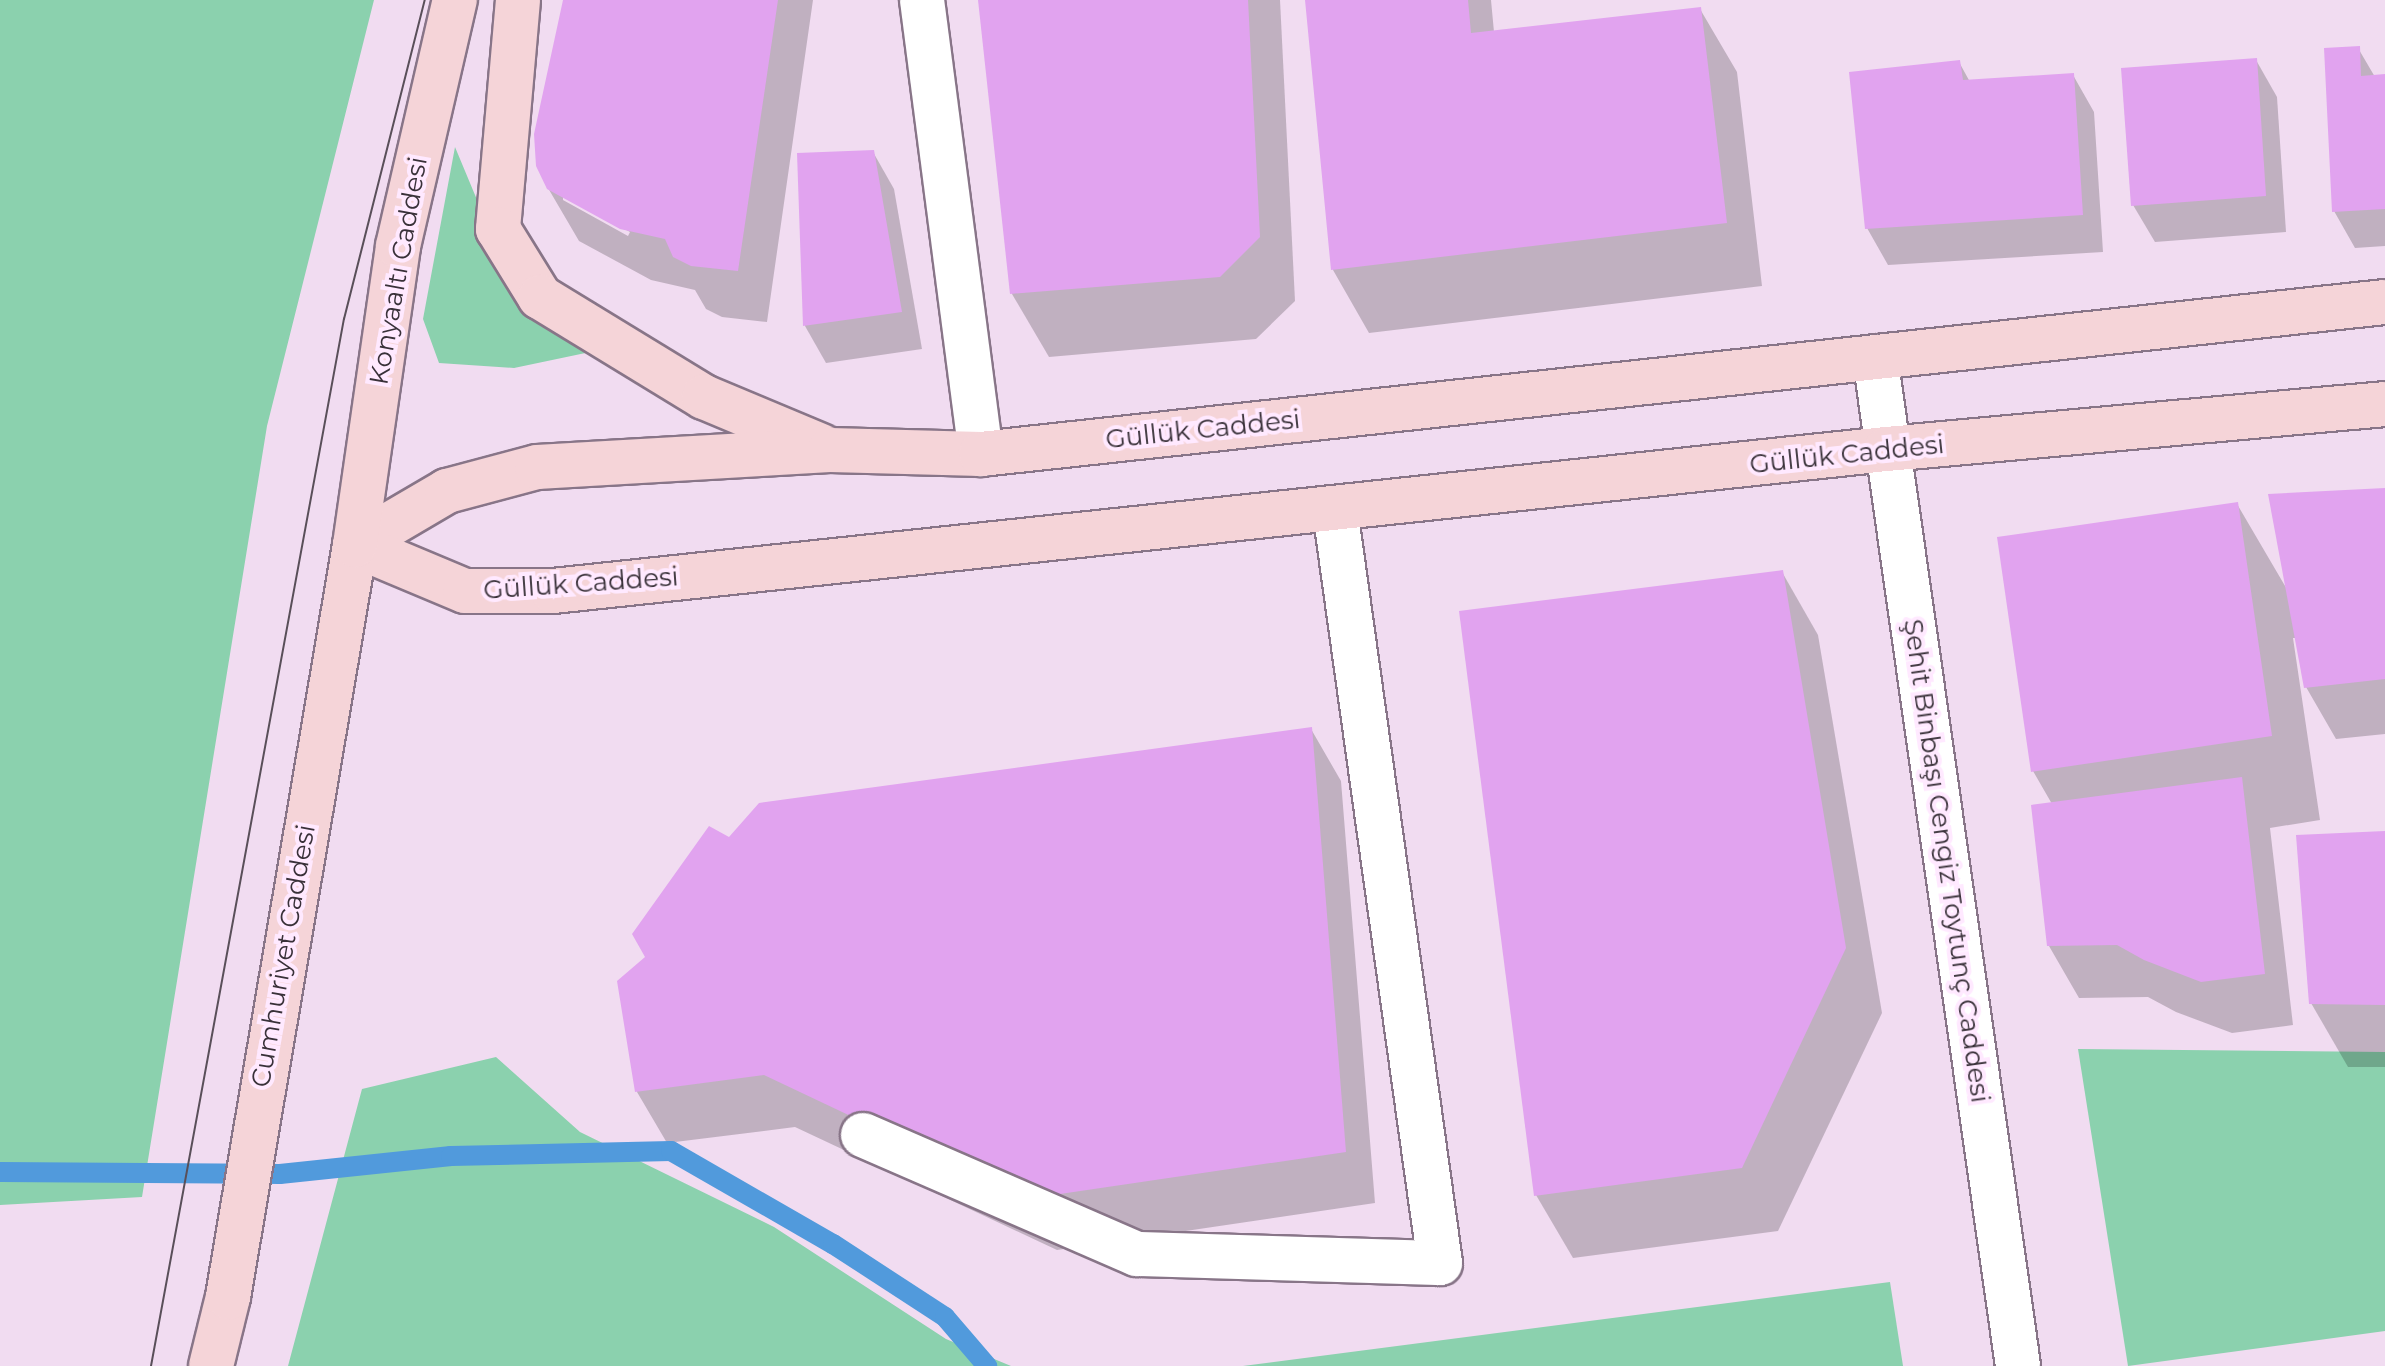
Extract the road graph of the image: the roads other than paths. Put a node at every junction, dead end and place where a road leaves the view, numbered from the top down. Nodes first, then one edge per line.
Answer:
1 (455, 0) edge
2 (518, 0) edge
3 (922, 0) edge
4 (2385, 302) edge
5 (1875, 357) junction
6 (2385, 404) edge
7 (1887, 449) junction
8 (830, 450) junction
9 (981, 454) junction
10 (1335, 510) junction
11 (355, 545) junction
12 (863, 1135) dead end
13 (211, 1366) edge
14 (2018, 1366) edge

1 - 11 main road, Konyaaltı Caddesi
2 - 8 main road
3 - 9 street
4 - 5 main road, Güllük Caddesi
5 - 7 street, Şehit Binbaşı Cengiz Toytunç Caddesi
5 - 9 main road, Güllük Caddesi
6 - 7 main road, Güllük Caddesi
7 - 10 main road, Güllük Caddesi
7 - 14 street, Şehit Binbaşı Cengiz Toytunç Caddesi
8 - 9 main road, Güllük Caddesi
8 - 11 main road, Güllük Caddesi
10 - 11 main road, Güllük Caddesi
10 - 12 street
11 - 13 main road, Cumhuriyet Caddesi

